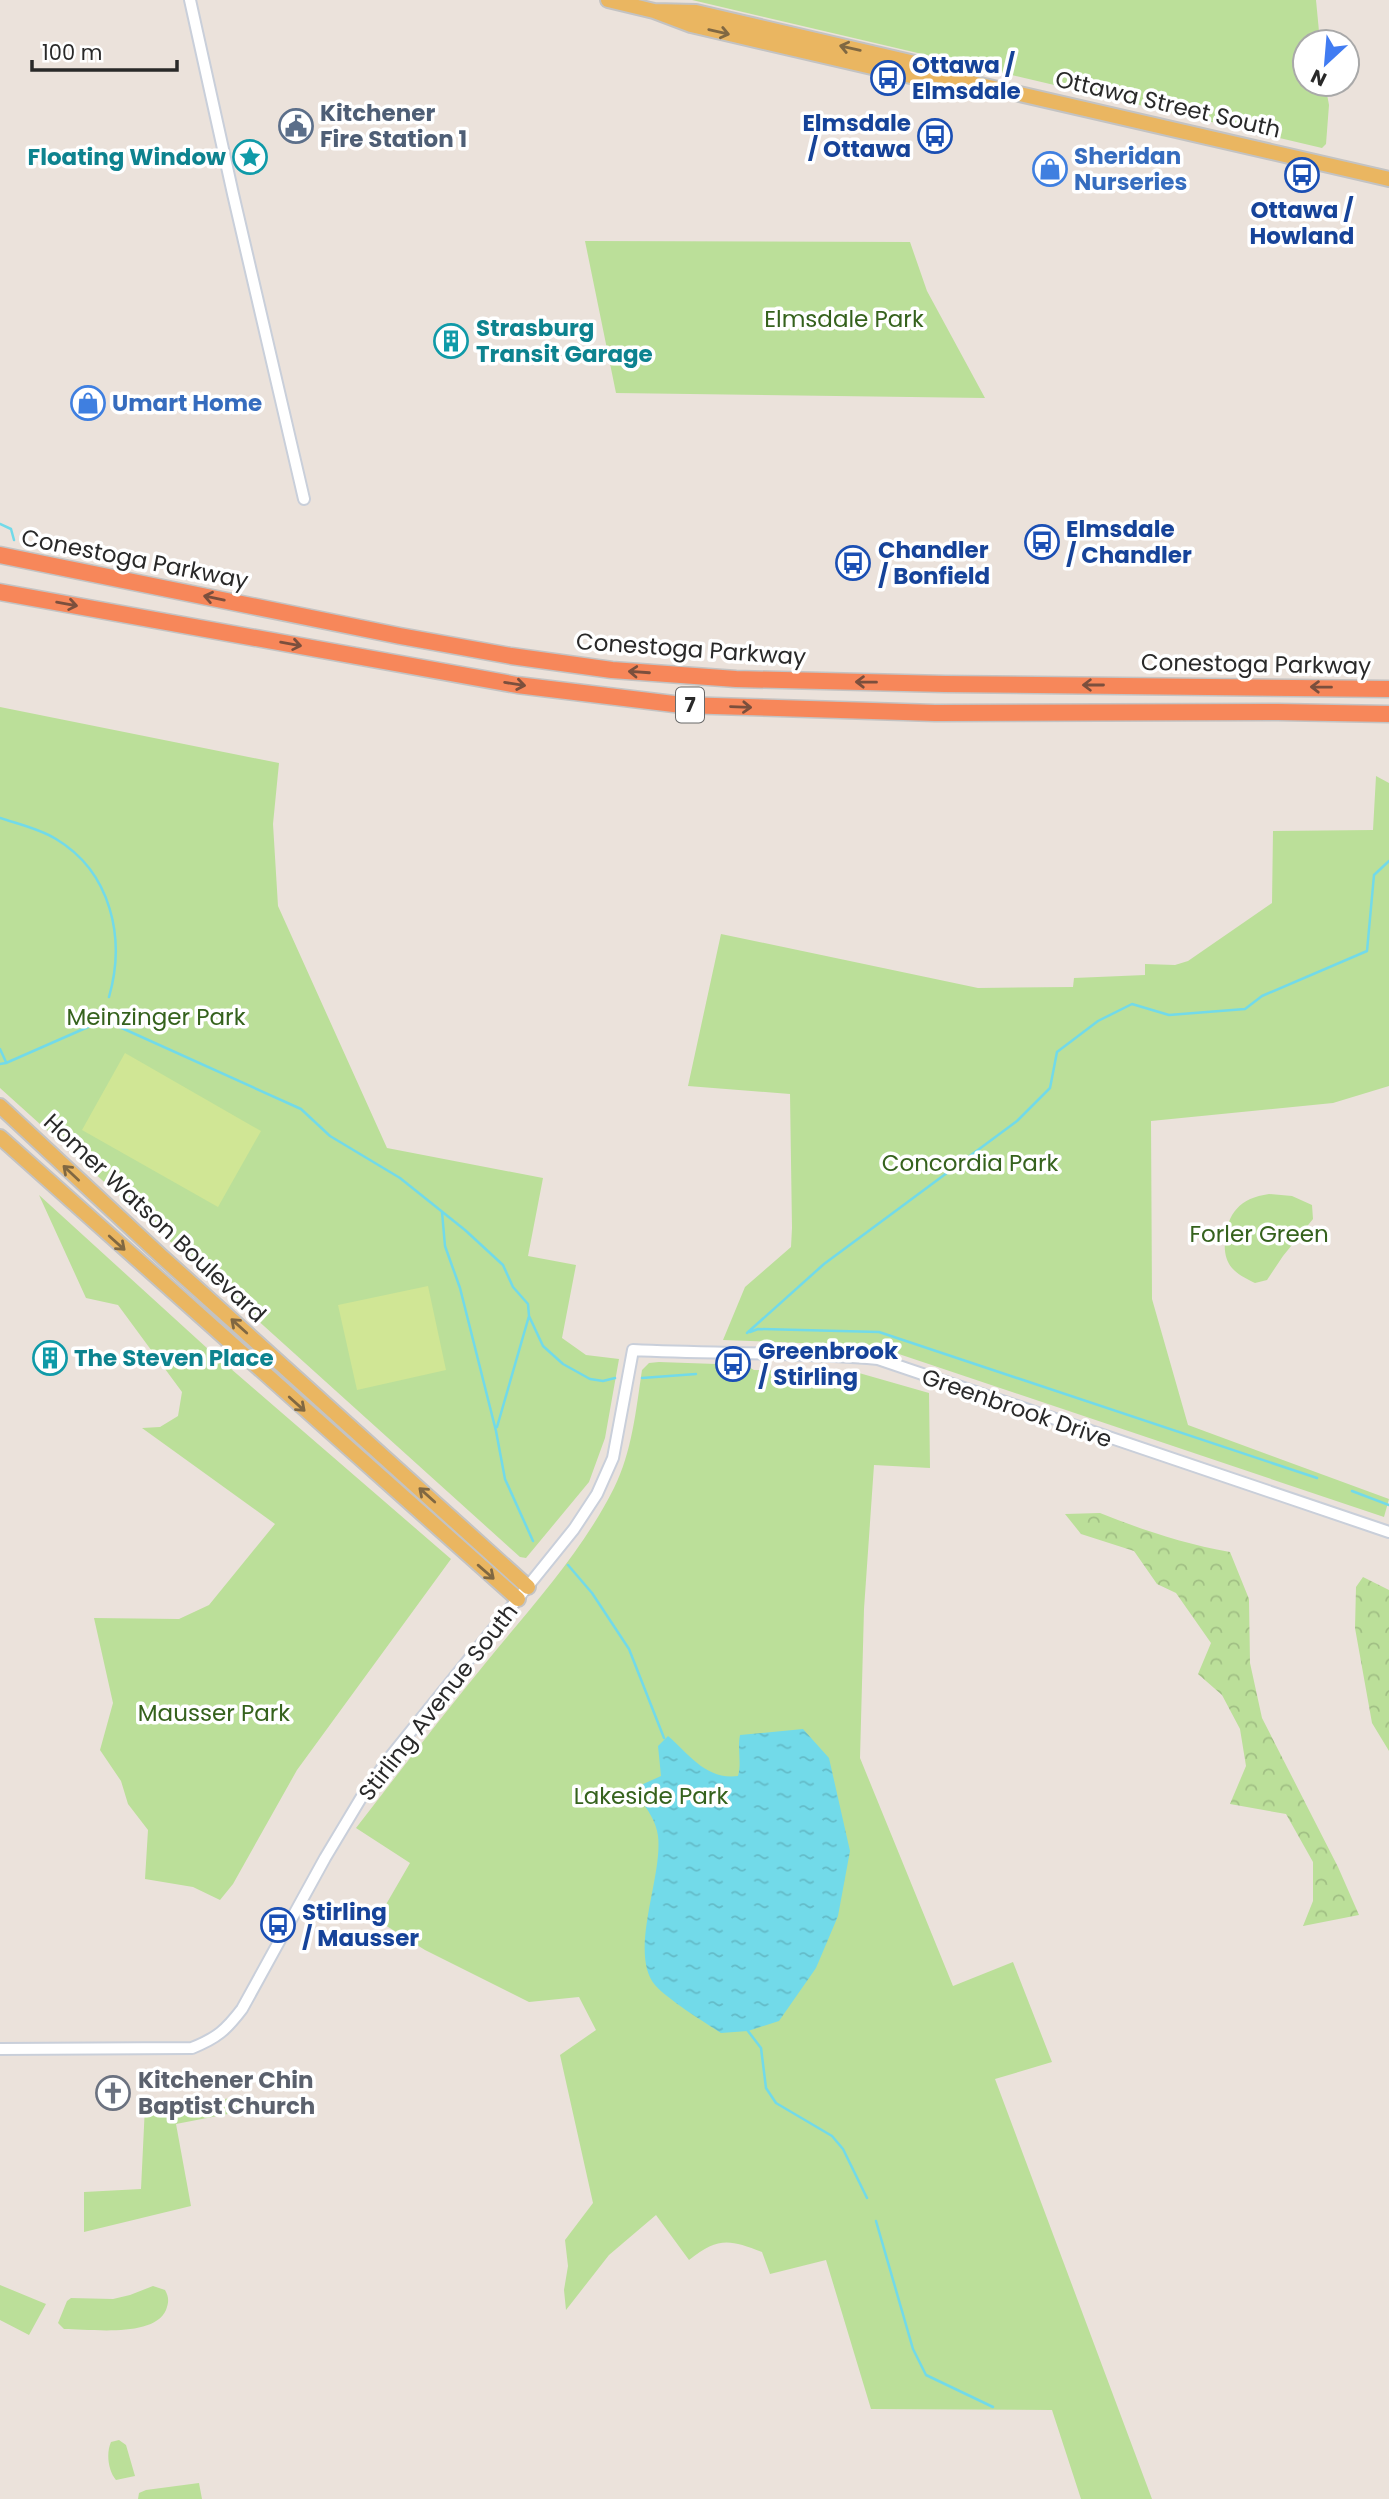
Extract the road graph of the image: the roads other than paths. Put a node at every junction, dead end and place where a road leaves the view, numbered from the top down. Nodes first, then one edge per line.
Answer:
1 (190, 0) edge
2 (608, 0) edge
3 (1389, 179) edge
4 (304, 499) dead end
5 (0, 547) edge
6 (0, 555) edge
7 (58, 566) junction
8 (5, 594) edge
9 (1389, 689) edge
10 (1389, 714) edge
11 (0, 1106) edge
12 (0, 1137) edge
13 (634, 1350) joint
14 (1389, 1532) edge
15 (523, 1593) junction
16 (0, 2049) edge

1 - 4 street
2 - 3 main road, Ottawa Street South
5 - 7 highway
6 - 7 highway, Conestoga Parkway / 7
9 -> 7 highway, Conestoga Parkway / 7
8 -> 10 highway, Conestoga Parkway / 7
15 -> 11 main road, Homer Watson Boulevard
12 -> 15 main road, Homer Watson Boulevard
13 - 14 street, Greenbrook Drive
13 - 15 street, Stirling Avenue South
15 - 16 street, Stirling Avenue South

